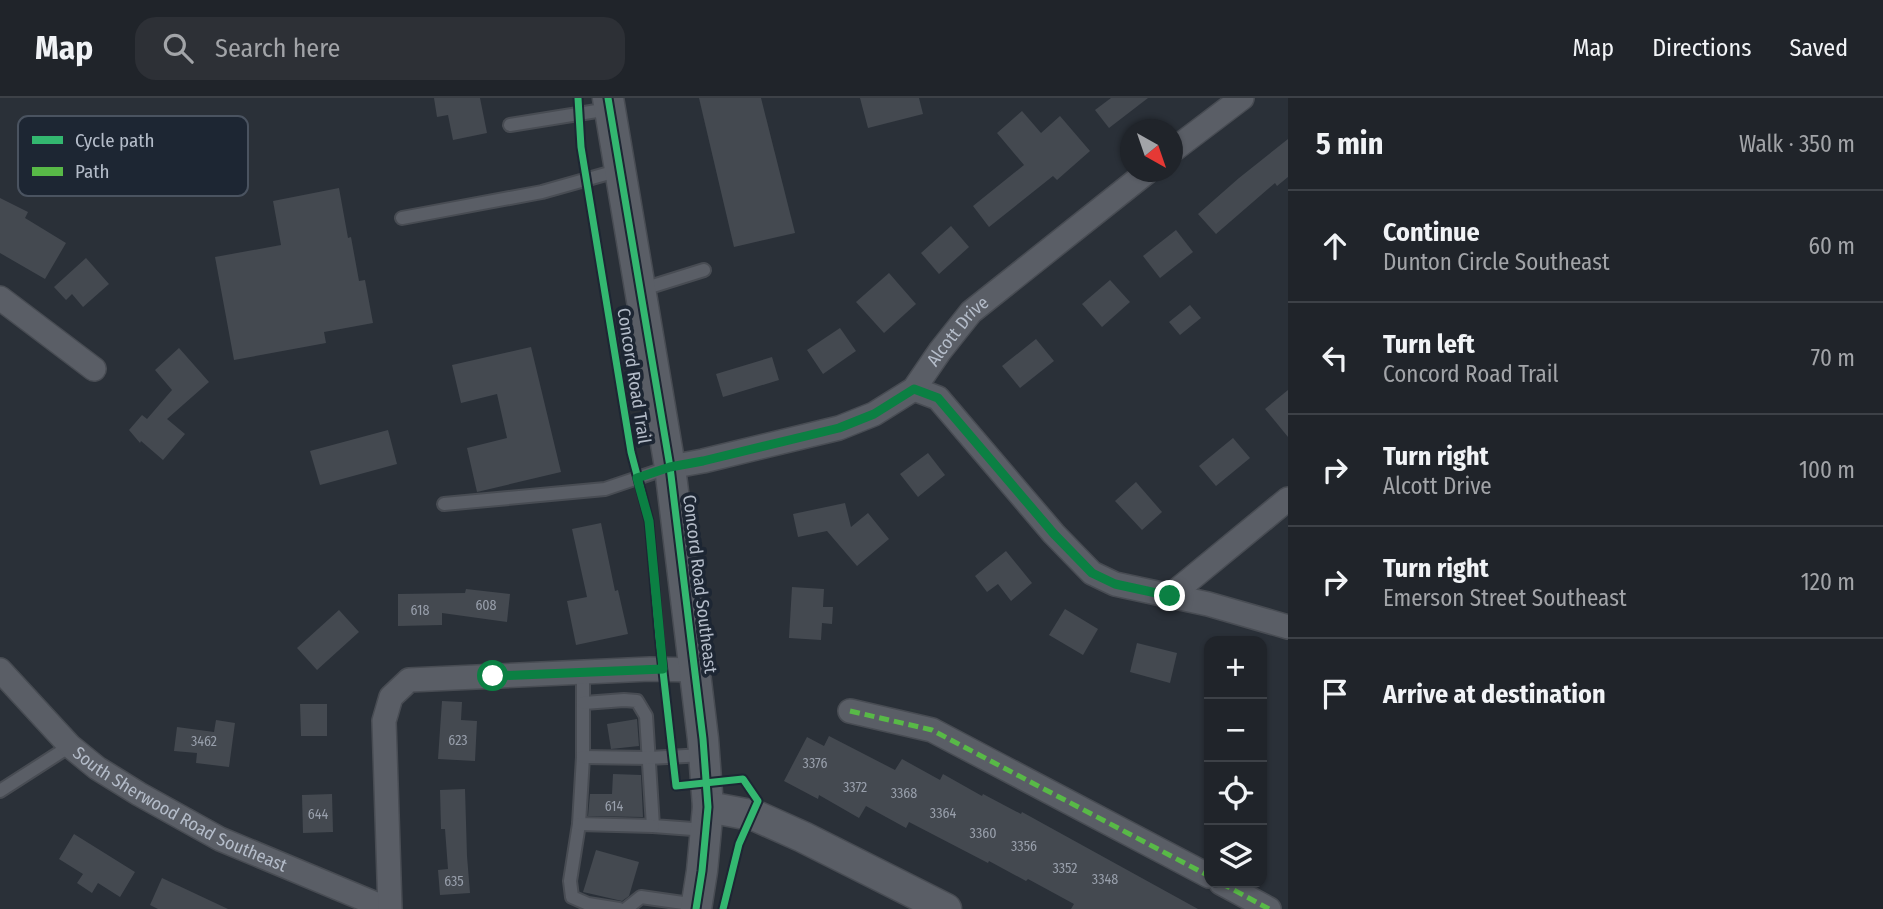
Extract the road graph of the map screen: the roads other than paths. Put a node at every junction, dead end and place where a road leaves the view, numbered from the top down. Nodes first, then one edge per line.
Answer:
1 (1242, 98) edge
2 (608, 104) edge
3 (510, 125) dead end
4 (1183, 143) edge
5 (620, 170) junction
6 (1134, 182) edge
7 (402, 218) dead end
8 (704, 270) dead end
9 (640, 290) junction
10 (0, 298) edge
11 (94, 369) dead end
12 (914, 389) junction
13 (670, 467) junction
14 (1288, 499) edge
15 (444, 504) dead end
16 (1170, 596) junction
17 (1288, 626) edge
18 (0, 670) edge
19 (695, 670) junction
20 (583, 672) junction
21 (584, 703) junction
22 (850, 711) dead end
23 (70, 747) junction
24 (704, 755) junction
25 (583, 757) junction
26 (649, 758) junction
27 (0, 791) edge
28 (707, 819) junction
29 (579, 824) junction
30 (653, 827) junction
31 (1204, 873) edge
32 (1231, 888) edge
33 (696, 907) edge
34 (389, 909) edge
35 (619, 909) edge
36 (626, 909) edge
37 (946, 909) edge
38 (1269, 909) edge

1 - 4 street
2 - 3 lane
2 - 5 street, Concord Road Southeast
5 - 7 lane
5 - 9 street, Concord Road Southeast
6 - 12 street, Alcott Drive
8 - 9 lane
9 - 13 street, Concord Road Southeast
10 - 11 street
12 - 13 street, Alcott Drive
12 - 16 street
13 - 15 lane
13 - 19 street, Concord Road Southeast
14 - 16 street
16 - 17 street
18 - 23 street, South Sherwood Road Southeast
19 - 20 street
19 - 24 street, Concord Road Southeast
20 - 21 lane
20 - 34 street
21 - 25 lane
21 - 26 lane
22 - 31 street
23 - 27 lane
23 - 34 street, South Sherwood Road Southeast
24 - 26 lane
24 - 28 street, Concord Road Southeast
25 - 26 lane
25 - 29 lane
26 - 30 lane
28 - 30 lane
28 - 33 street, Concord Road Southeast
28 - 37 street
29 - 30 lane
29 - 35 lane
32 - 38 street
33 - 36 lane

